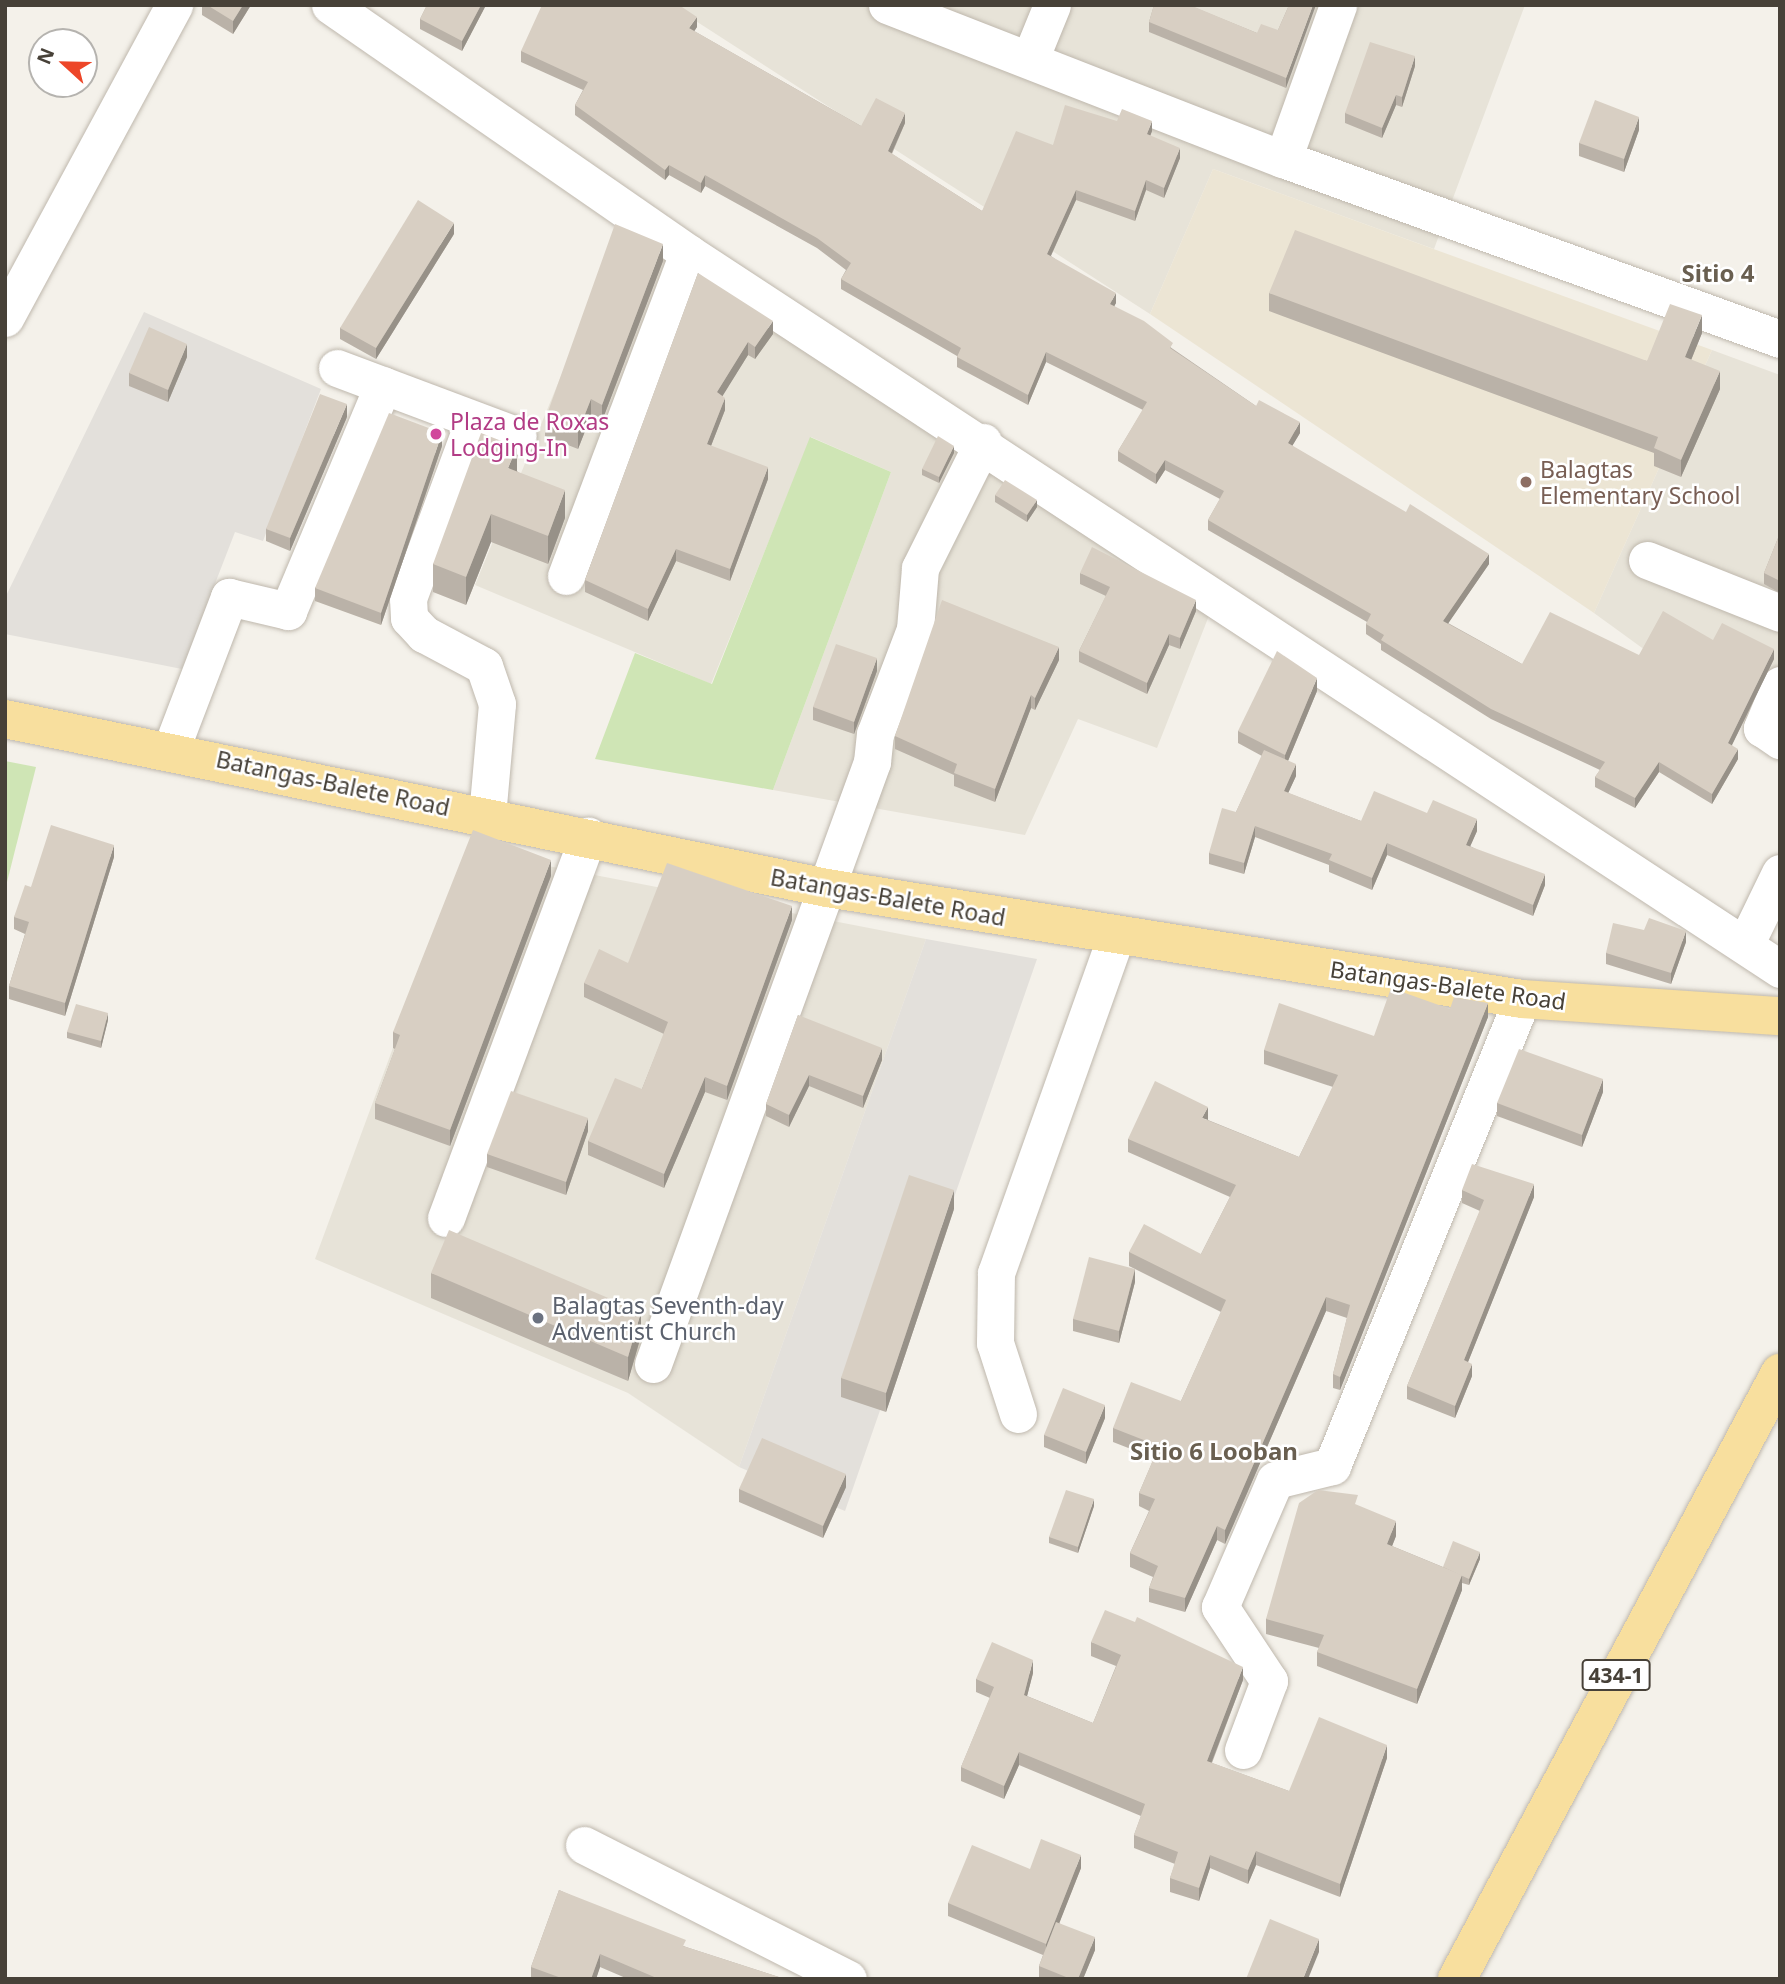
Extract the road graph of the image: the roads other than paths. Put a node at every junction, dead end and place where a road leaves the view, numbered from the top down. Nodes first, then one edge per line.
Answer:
1 (174, 5) edge
2 (330, 5) edge
3 (887, 5) edge
4 (1052, 5) edge
5 (1338, 5) edge
6 (1030, 59) junction
7 (1283, 159) junction
8 (688, 253) junction
9 (5, 318) edge
10 (1780, 339) edge
11 (337, 368) dead end
12 (383, 385) junction
13 (474, 419) junction
14 (518, 436) dead end
15 (984, 442) junction
16 (1647, 560) dead end
17 (566, 576) dead end
18 (1780, 613) edge
19 (1780, 685) edge
20 (5, 719) edge
21 (1780, 740) edge
22 (171, 749) junction
23 (487, 817) junction
24 (588, 836) junction
25 (1780, 873) edge
26 (827, 888) junction
27 (1116, 936) junction
28 (1745, 945) junction
29 (1780, 969) edge
30 (1522, 999) junction
31 (1780, 1016) edge
32 (446, 1219) dead end
33 (653, 1364) dead end
34 (1780, 1373) edge
35 (1018, 1414) dead end
36 (1243, 1750) dead end
37 (584, 1845) dead end
38 (848, 1979) edge
39 (1457, 1979) edge

1 - 9 street
2 - 8 street
3 - 6 street
4 - 6 street
5 - 7 street
6 - 7 street
7 - 10 street
8 - 15 street
8 - 17 street
11 - 12 street
12 - 13 street
12 - 22 street
13 - 14 street
13 - 23 street
15 - 26 street
15 - 28 street
16 - 18 street
19 - 21 street
20 - 22 main road, Batangas-Balete Road
22 - 23 main road, Batangas-Balete Road
23 - 24 main road, Batangas-Balete Road
24 - 26 main road, Batangas-Balete Road
24 - 32 street
25 - 28 street
26 - 27 main road, Batangas-Balete Road
26 - 33 street
27 - 30 main road, Batangas-Balete Road
27 - 35 street
28 - 29 street
30 - 31 main road, Batangas-Balete Road
30 - 36 street
34 - 39 main road, 434-1
37 - 38 street

